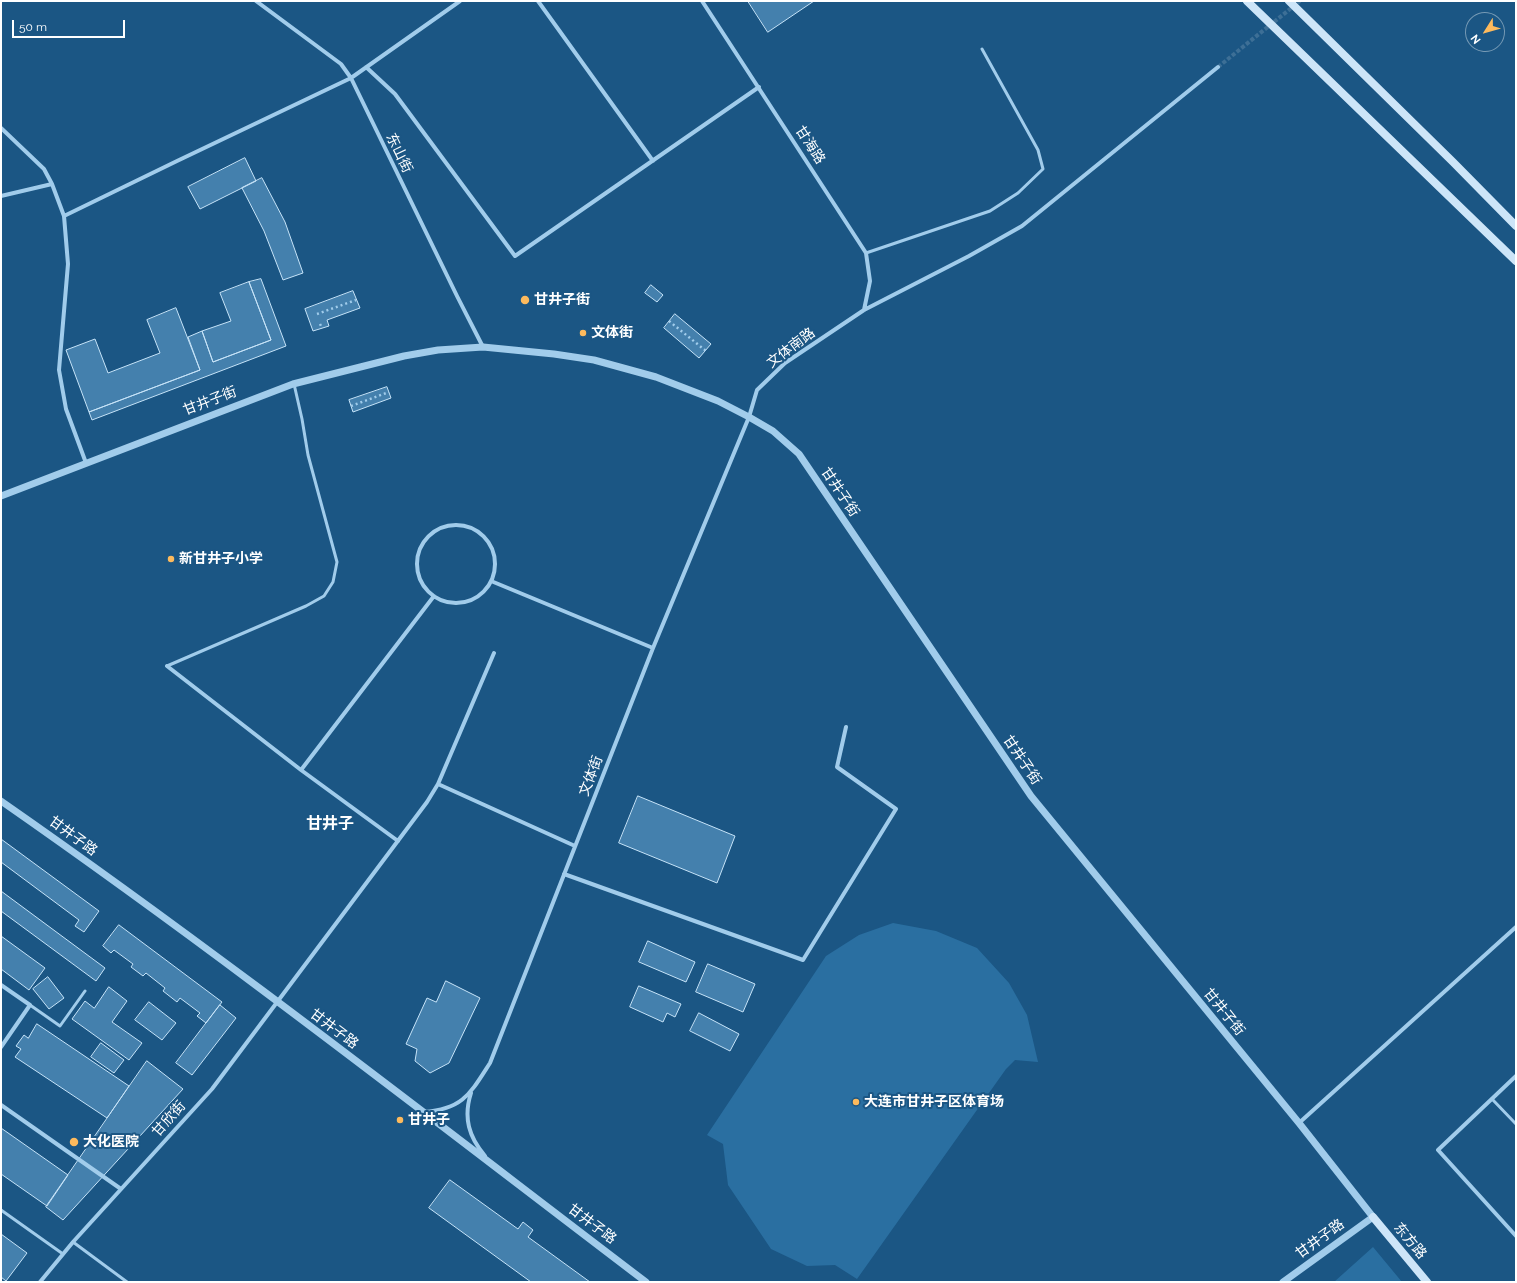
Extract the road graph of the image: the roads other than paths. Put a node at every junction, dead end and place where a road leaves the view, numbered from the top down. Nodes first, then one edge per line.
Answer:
1 (256, 1) edge
2 (460, 1) edge
3 (538, 1) edge
4 (702, 1) edge
5 (1247, 1) edge
6 (1289, 1) edge
7 (982, 49) dead end
8 (366, 67) junction
9 (1218, 67) tunnel mouth
10 (351, 78) junction
11 (759, 87) junction
12 (1, 128) edge
13 (653, 161) junction
14 (52, 184) junction
15 (1, 196) edge
16 (64, 216) junction
17 (1516, 226) edge
18 (866, 253) junction
19 (1516, 261) edge
20 (864, 310) junction
21 (483, 347) junction
22 (293, 384) junction
23 (749, 416) junction
24 (86, 463) junction
25 (1, 496) edge
26 (491, 581) junction
27 (434, 596) junction
28 (653, 648) junction
29 (494, 653) dead end
30 (167, 666) joint
31 (846, 727) dead end
32 (301, 770) junction
33 (438, 784) junction
34 (1, 801) edge
35 (398, 841) junction
36 (575, 846) junction
37 (564, 874) junction
38 (1516, 926) edge
39 (1, 985) edge
40 (85, 991) dead end
41 (278, 1002) junction
42 (30, 1005) junction
43 (1, 1047) edge
44 (1516, 1076) edge
45 (471, 1092) junction
46 (1492, 1099) junction
47 (1, 1105) edge
48 (422, 1112) junction
49 (1299, 1123) junction
50 (1516, 1124) edge
51 (493, 1166) junction
52 (121, 1189) junction
53 (1, 1210) edge
54 (1373, 1217) junction
55 (1516, 1236) edge
56 (73, 1242) junction
57 (63, 1254) junction
58 (40, 1282) edge
59 (127, 1282) edge
60 (646, 1282) edge
61 (1283, 1282) edge
62 (1427, 1282) edge

1 - 10 street, 东山街
2 - 8 street
3 - 13 street
4 - 11 street, 甘海路
5 - 19 main road
6 - 17 main road
7 - 18 lane
8 - 10 street
8 - 13 street
9 - 20 street, 文体南路
10 - 16 street
10 - 21 street, 东山街
11 - 13 street
11 - 18 street, 甘海路
12 - 14 street
14 - 15 street
14 - 16 street
16 - 24 street
18 - 20 street, 甘海路
20 - 23 street, 文体南路
21 - 22 street, 甘井子街
21 - 23 street, 甘井子街
22 - 24 street, 甘井子街
22 - 30 lane
23 - 28 street, 文体街
23 - 49 street, 甘井子街
24 - 25 street, 甘井子街
26 - 27 street
26 - 27 street
26 - 28 street
27 - 32 street
28 - 36 street, 文体街
29 - 33 street, 甘欣街
30 - 32 street
31 - 37 street
32 - 35 street
33 - 35 street, 甘欣街
33 - 36 street
34 - 41 street, 甘井子路
35 - 41 street, 甘欣街
36 - 37 street, 文体街
37 - 45 street, 文体街
38 - 49 street
39 - 42 street
40 - 42 lane
41 - 48 street, 甘井子路
41 - 52 street, 甘欣街
42 - 43 street
44 - 46 street
45 - 48 street, 文体街
45 - 51 street
46 - 50 lane
46 - 55 street
47 - 52 street
48 - 51 street, 甘井子路
49 - 54 street, 甘井子街
51 - 60 street, 甘井子路
52 - 56 street, 甘欣街
53 - 57 lane
54 - 61 street, 甘井子路
54 - 62 main road, 东方路
56 - 57 street, 甘欣街
56 - 59 lane
57 - 58 street, 甘欣街

